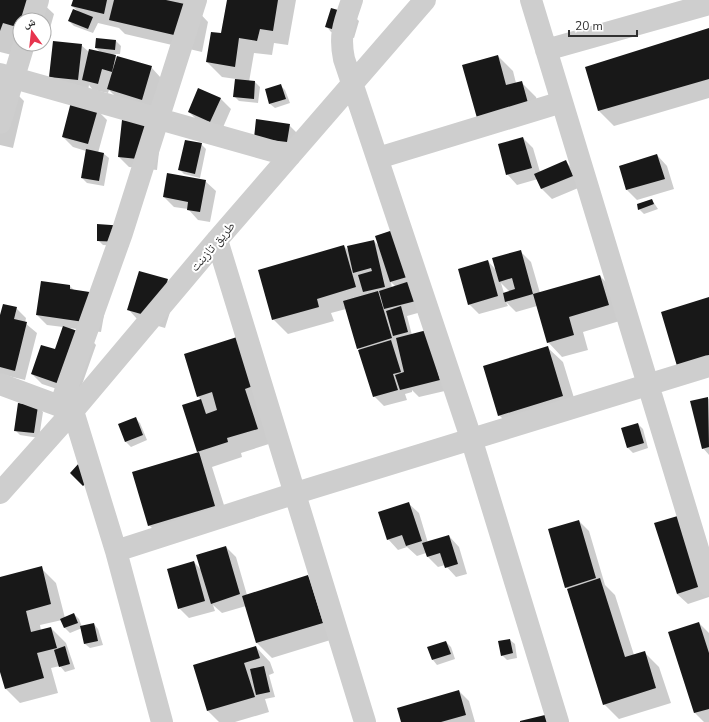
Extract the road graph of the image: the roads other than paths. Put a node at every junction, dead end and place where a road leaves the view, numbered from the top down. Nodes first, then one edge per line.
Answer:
1 (38, 0) edge
2 (196, 0) edge
3 (352, 0) edge
4 (425, 0) edge
5 (531, 0) edge
6 (709, 4) edge
7 (34, 12) edge
8 (546, 50) junction
9 (20, 52) edge
10 (7, 76) edge
11 (353, 82) junction
12 (562, 102) junction
13 (158, 119) junction
14 (0, 123) edge
15 (290, 156) junction
16 (378, 158) junction
17 (217, 240) junction
18 (709, 366) edge
19 (0, 384) edge
20 (648, 384) junction
21 (67, 408) junction
22 (471, 438) junction
23 (296, 492) junction
24 (0, 493) edge
25 (116, 551) junction
26 (709, 585) edge
27 (162, 722) edge
28 (366, 722) edge
29 (558, 722) edge

1 - 7 street
2 - 13 street
3 - 11 street
4 - 11 street, طريق تازبنت
5 - 8 street
6 - 8 street
8 - 12 street
9 - 10 street
10 - 13 street
10 - 14 street
11 - 15 street, طريق تازبنت
11 - 16 street
12 - 16 street
12 - 20 street
13 - 15 street
13 - 21 street
15 - 17 street, طريق تازبنت
16 - 22 street
17 - 21 street, طريق تازبنت
17 - 23 street
18 - 20 street
19 - 21 street
20 - 22 street
20 - 26 street
21 - 24 street, طريق تازبنت
21 - 25 street
22 - 23 street
22 - 29 street
23 - 25 street
23 - 28 street
25 - 27 street

